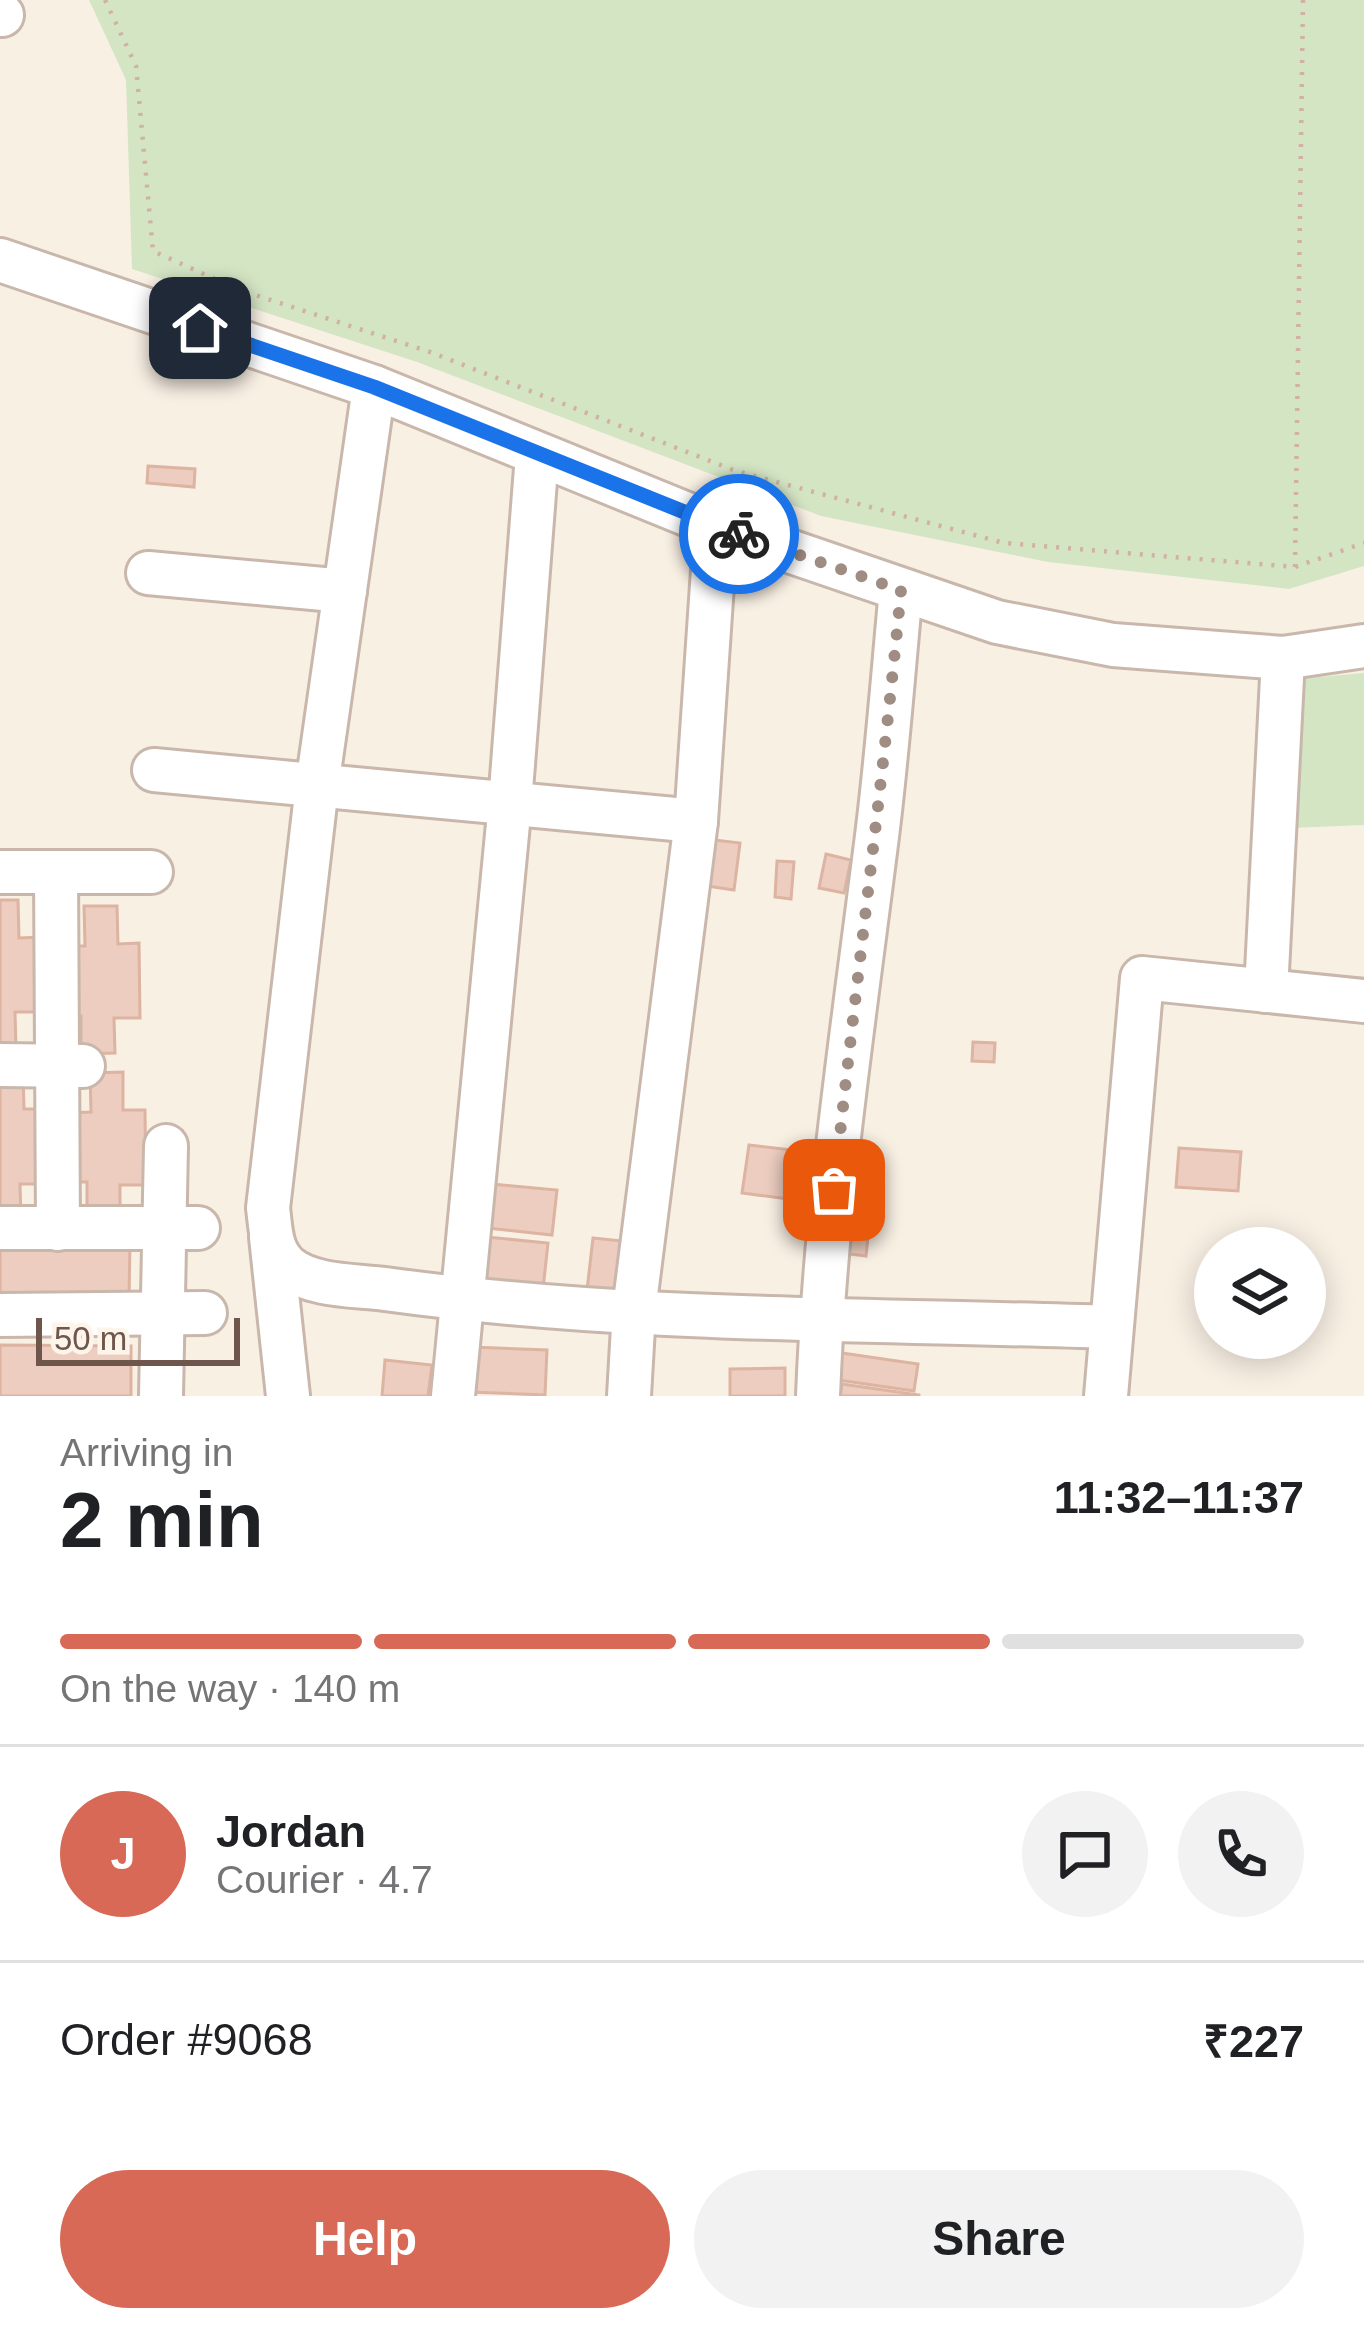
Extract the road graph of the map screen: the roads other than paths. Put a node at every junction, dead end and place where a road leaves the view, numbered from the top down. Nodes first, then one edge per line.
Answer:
1 (0, 260) edge
2 (374, 387) junction
3 (537, 455) junction
4 (716, 526) junction
5 (148, 573) dead end
6 (901, 590) junction
7 (345, 591) junction
8 (1364, 646) edge
9 (1283, 658) junction
10 (154, 770) dead end
11 (317, 786) junction
12 (510, 803) junction
13 (697, 821) junction
14 (0, 872) edge
15 (56, 872) junction
16 (152, 872) dead end
17 (1266, 991) junction
18 (1364, 1001) edge
19 (0, 1065) edge
20 (71, 1066) junction
21 (166, 1147) dead end
22 (270, 1224) junction
23 (0, 1228) edge
24 (58, 1228) junction
25 (182, 1228) junction
26 (460, 1300) junction
27 (634, 1310) junction
28 (161, 1313) junction
29 (205, 1313) dead end
30 (0, 1315) edge
31 (821, 1318) junction
32 (1110, 1327) junction
33 (160, 1396) edge
34 (288, 1396) edge
35 (453, 1396) edge
36 (629, 1396) edge
37 (818, 1396) edge
38 (1106, 1396) edge

1 - 2 street
2 - 3 street
2 - 7 street
3 - 4 street
3 - 12 street
4 - 6 street
4 - 13 street
5 - 7 street
6 - 9 street
6 - 31 street
7 - 11 street
8 - 9 street
9 - 17 street
10 - 11 street
11 - 12 street
11 - 22 street
12 - 13 street
12 - 26 street
13 - 27 street
14 - 15 street
15 - 16 street
15 - 20 street
17 - 18 street
17 - 32 street
19 - 20 street
20 - 24 street
21 - 25 street
22 - 26 street
22 - 34 street
23 - 24 street
24 - 25 street
25 - 28 street
26 - 27 street
26 - 35 street
27 - 31 street
27 - 36 street
28 - 29 street
28 - 30 street
28 - 33 street
31 - 32 street
31 - 37 street
32 - 38 street

